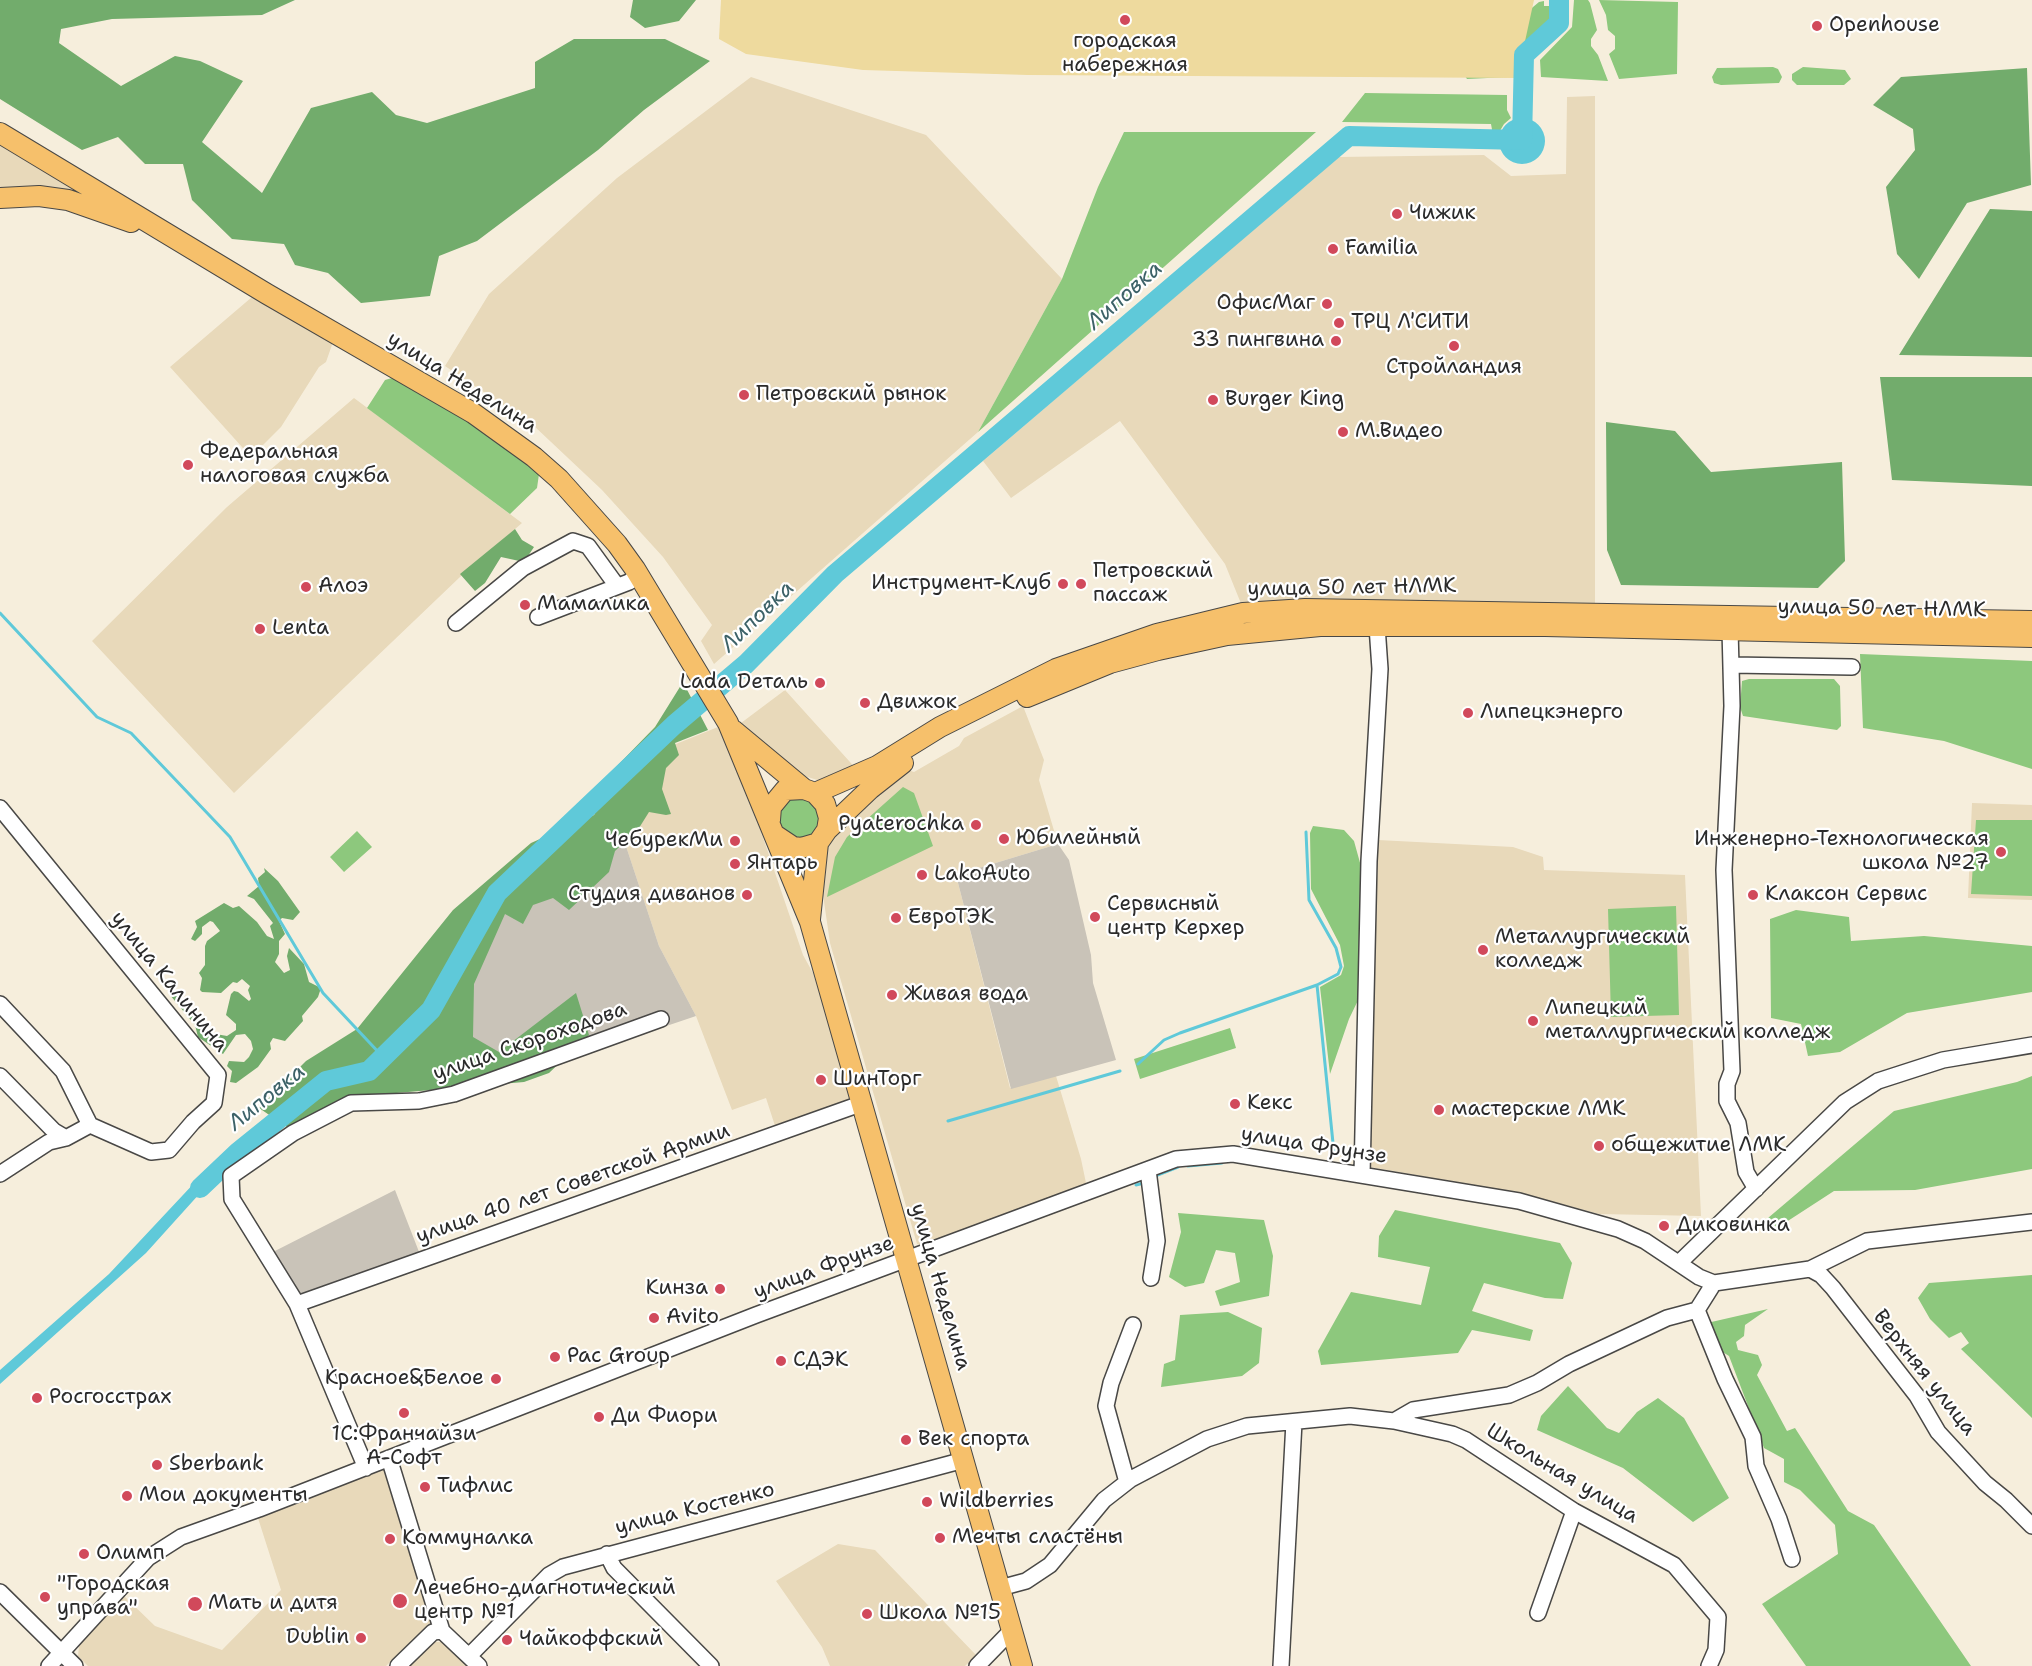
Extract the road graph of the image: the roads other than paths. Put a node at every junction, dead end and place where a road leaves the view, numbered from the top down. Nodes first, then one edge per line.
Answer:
1 (0, 133) edge
2 (0, 198) edge
3 (168, 235) junction
4 (639, 575) junction
5 (617, 586) junction
6 (1748, 615) junction
7 (538, 617) dead end
8 (2032, 621) edge
9 (456, 623) dead end
10 (1377, 626) junction
11 (1730, 629) junction
12 (2032, 637) edge
13 (1732, 665) junction
14 (1852, 667) dead end
15 (728, 725) junction
16 (809, 791) junction
17 (0, 808) edge
18 (773, 827) junction
19 (822, 837) junction
20 (810, 921) junction
21 (0, 1004) edge
22 (661, 1019) dead end
23 (2032, 1045) edge
24 (0, 1076) edge
25 (863, 1103) junction
26 (90, 1125) junction
27 (66, 1138) junction
28 (1148, 1170) junction
29 (0, 1174) edge
30 (1362, 1175) junction
31 (1756, 1189) junction
32 (2032, 1222) edge
33 (909, 1260) junction
34 (1680, 1262) junction
35 (1810, 1269) junction
36 (1151, 1278) dead end
37 (1714, 1283) junction
38 (297, 1304) junction
39 (1697, 1310) junction
40 (1133, 1325) dead end
41 (1395, 1421) junction
42 (1294, 1422) junction
43 (389, 1458) junction
44 (964, 1460) junction
45 (366, 1468) junction
46 (1127, 1482) junction
47 (1574, 1511) junction
48 (2032, 1526) edge
49 (607, 1554) junction
50 (1792, 1559) dead end
51 (1000, 1588) junction
52 (0, 1592) edge
53 (1538, 1613) dead end
54 (442, 1630) junction
55 (1012, 1630) junction
56 (62, 1652) junction
57 (474, 1661) edge
58 (49, 1666) edge
59 (75, 1666) edge
60 (398, 1666) edge
61 (711, 1666) edge
62 (977, 1666) edge
63 (1022, 1666) edge
64 (1281, 1666) edge
65 (1709, 1666) edge

1 - 3 main road
2 - 3 main road
3 - 4 main road, улица Неделина
4 - 5 street
4 - 15 main road, улица Неделина
5 - 7 street
5 - 9 street
6 - 8 main road, улица 50 лет НЛМК
6 - 11 main road, улица 50 лет НЛМК
6 - 16 main road, улица 50 лет НЛМК
10 - 11 main road, улица 50 лет НЛМК
10 - 19 main road, улица 50 лет НЛМК
10 - 30 street
11 - 12 main road, улица 50 лет НЛМК
11 - 13 street
13 - 14 street
13 - 31 street
15 - 16 main road
15 - 18 main road, улица Неделина
16 - 18 main road
16 - 19 main road
17 - 26 street, улица Калинина
18 - 19 main road
18 - 20 main road, улица Неделина
19 - 20 main road
20 - 25 main road, улица Неделина
21 - 26 street
22 - 38 street, улица Скороходова
23 - 31 street
24 - 27 street
25 - 33 main road, улица Неделина
25 - 38 street, улица 40 лет Советской Армии
26 - 27 street
27 - 29 street
28 - 30 street, улица Фрунзе
28 - 33 street, улица Фрунзе
28 - 36 street
30 - 34 street, улица Фрунзе
31 - 34 street
32 - 35 street
33 - 43 street, улица Фрунзе
33 - 44 main road, улица Неделина
34 - 37 street, улица Фрунзе
35 - 37 street
35 - 48 street, Верхняя улица
37 - 39 street
38 - 45 street
39 - 41 street
39 - 50 street
40 - 46 street
41 - 42 street, Школьная улица
41 - 47 street, Школьная улица
42 - 46 street, Школьная улица
42 - 64 street
43 - 45 street, улица Фрунзе
43 - 54 street
44 - 49 street, улица Костенко
44 - 51 main road, улица Неделина
45 - 56 street, улица Фрунзе
46 - 51 street, Школьная улица
47 - 53 street
47 - 65 street, Школьная улица
49 - 57 street, улица Костенко
49 - 61 street
51 - 55 main road, улица Неделина
52 - 56 street
54 - 57 street
54 - 60 street
55 - 62 street
55 - 63 main road, улица Неделина
56 - 58 street, улица Фрунзе
56 - 59 street

